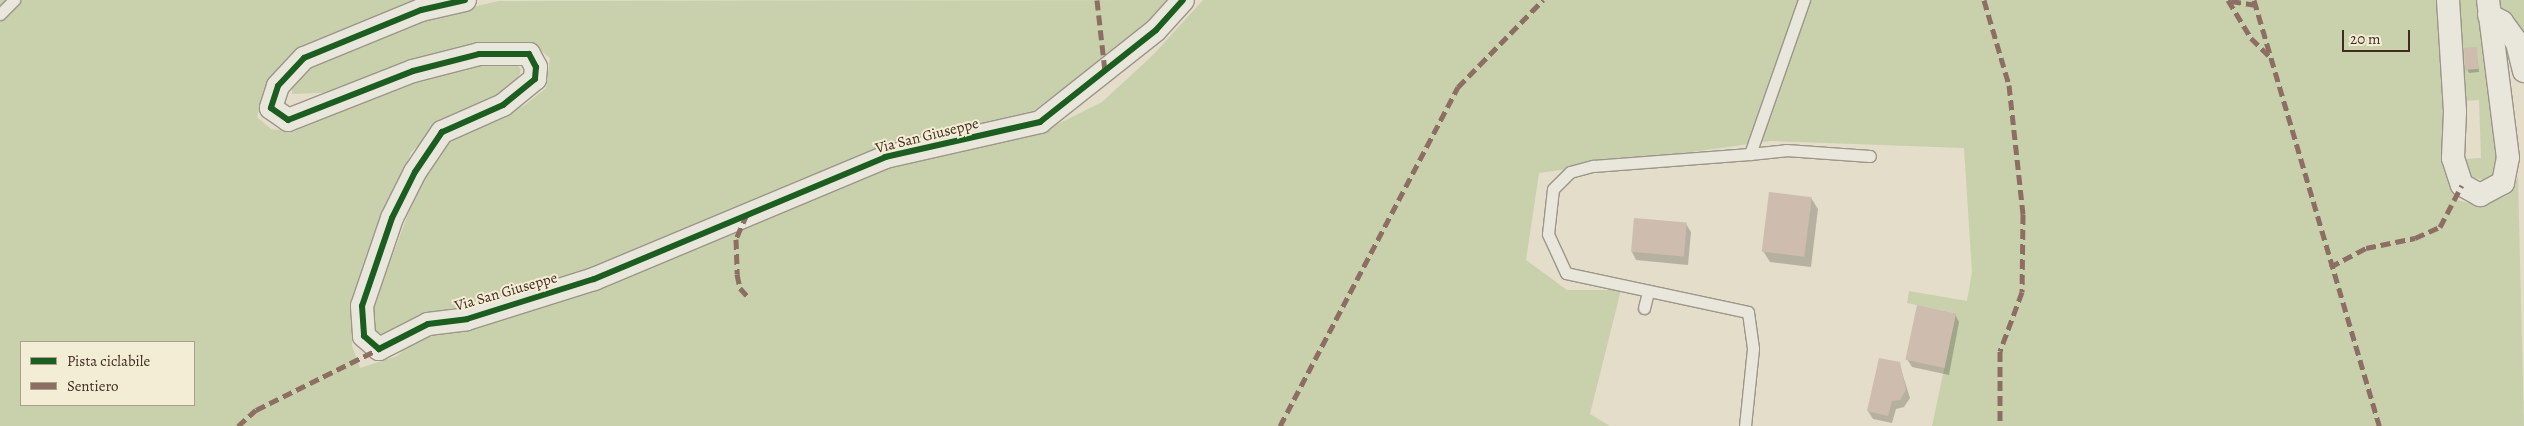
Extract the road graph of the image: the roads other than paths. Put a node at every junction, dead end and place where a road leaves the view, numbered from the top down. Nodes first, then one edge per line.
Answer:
1 (14, 0) edge
2 (466, 0) edge
3 (1183, 0) edge
4 (1804, 0) edge
5 (2448, 0) edge
6 (2488, 7) edge
7 (0, 14) edge
8 (2524, 71) edge
9 (1750, 154) junction
10 (1870, 156) dead end
11 (1648, 292) junction
12 (1644, 308) dead end
13 (1746, 426) edge

1 - 7 lane
2 - 3 street, Via San Giuseppe
4 - 9 lane
5 - 6 street
6 - 8 street
9 - 10 lane
9 - 11 lane
11 - 12 lane
11 - 13 lane

